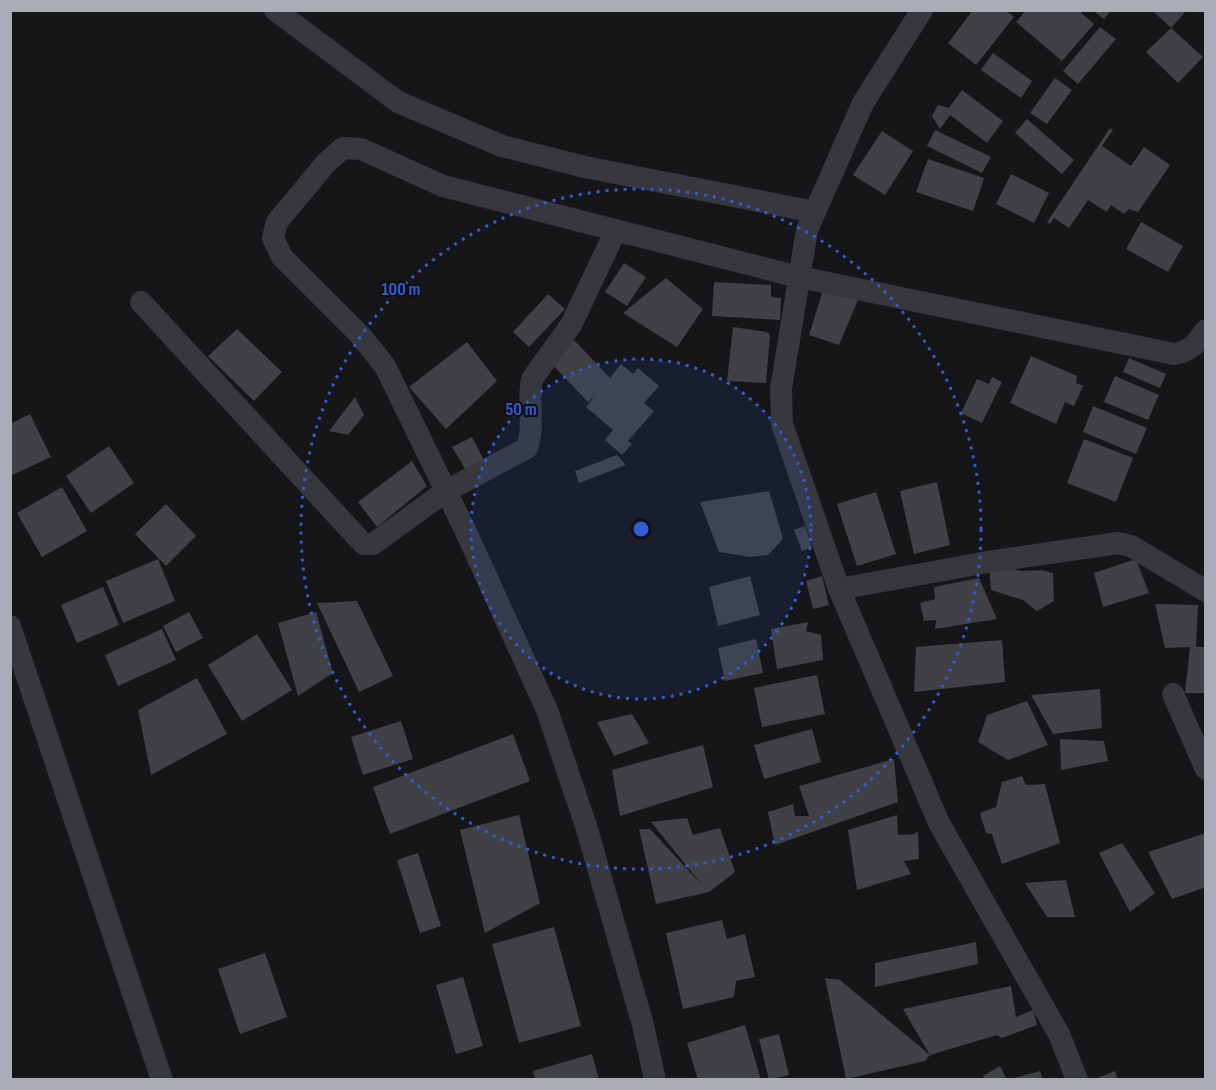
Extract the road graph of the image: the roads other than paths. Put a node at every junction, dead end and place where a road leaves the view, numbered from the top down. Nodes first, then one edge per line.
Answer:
1 (276, 10) edge
2 (922, 10) edge
3 (815, 212) junction
4 (616, 230) junction
5 (799, 277) junction
6 (141, 302) dead end
7 (1206, 330) edge
8 (446, 491) junction
9 (839, 589) junction
10 (1206, 591) edge
11 (10, 626) edge
12 (1173, 694) dead end
13 (1206, 769) edge
14 (162, 1080) edge
15 (655, 1080) edge
16 (1077, 1080) edge

1 - 3 street
2 - 3 street
3 - 5 street
4 - 5 street
4 - 8 street
4 - 8 street
5 - 7 street
5 - 9 street
6 - 8 street
8 - 15 street
9 - 10 street
9 - 16 street
11 - 14 street
12 - 13 street

